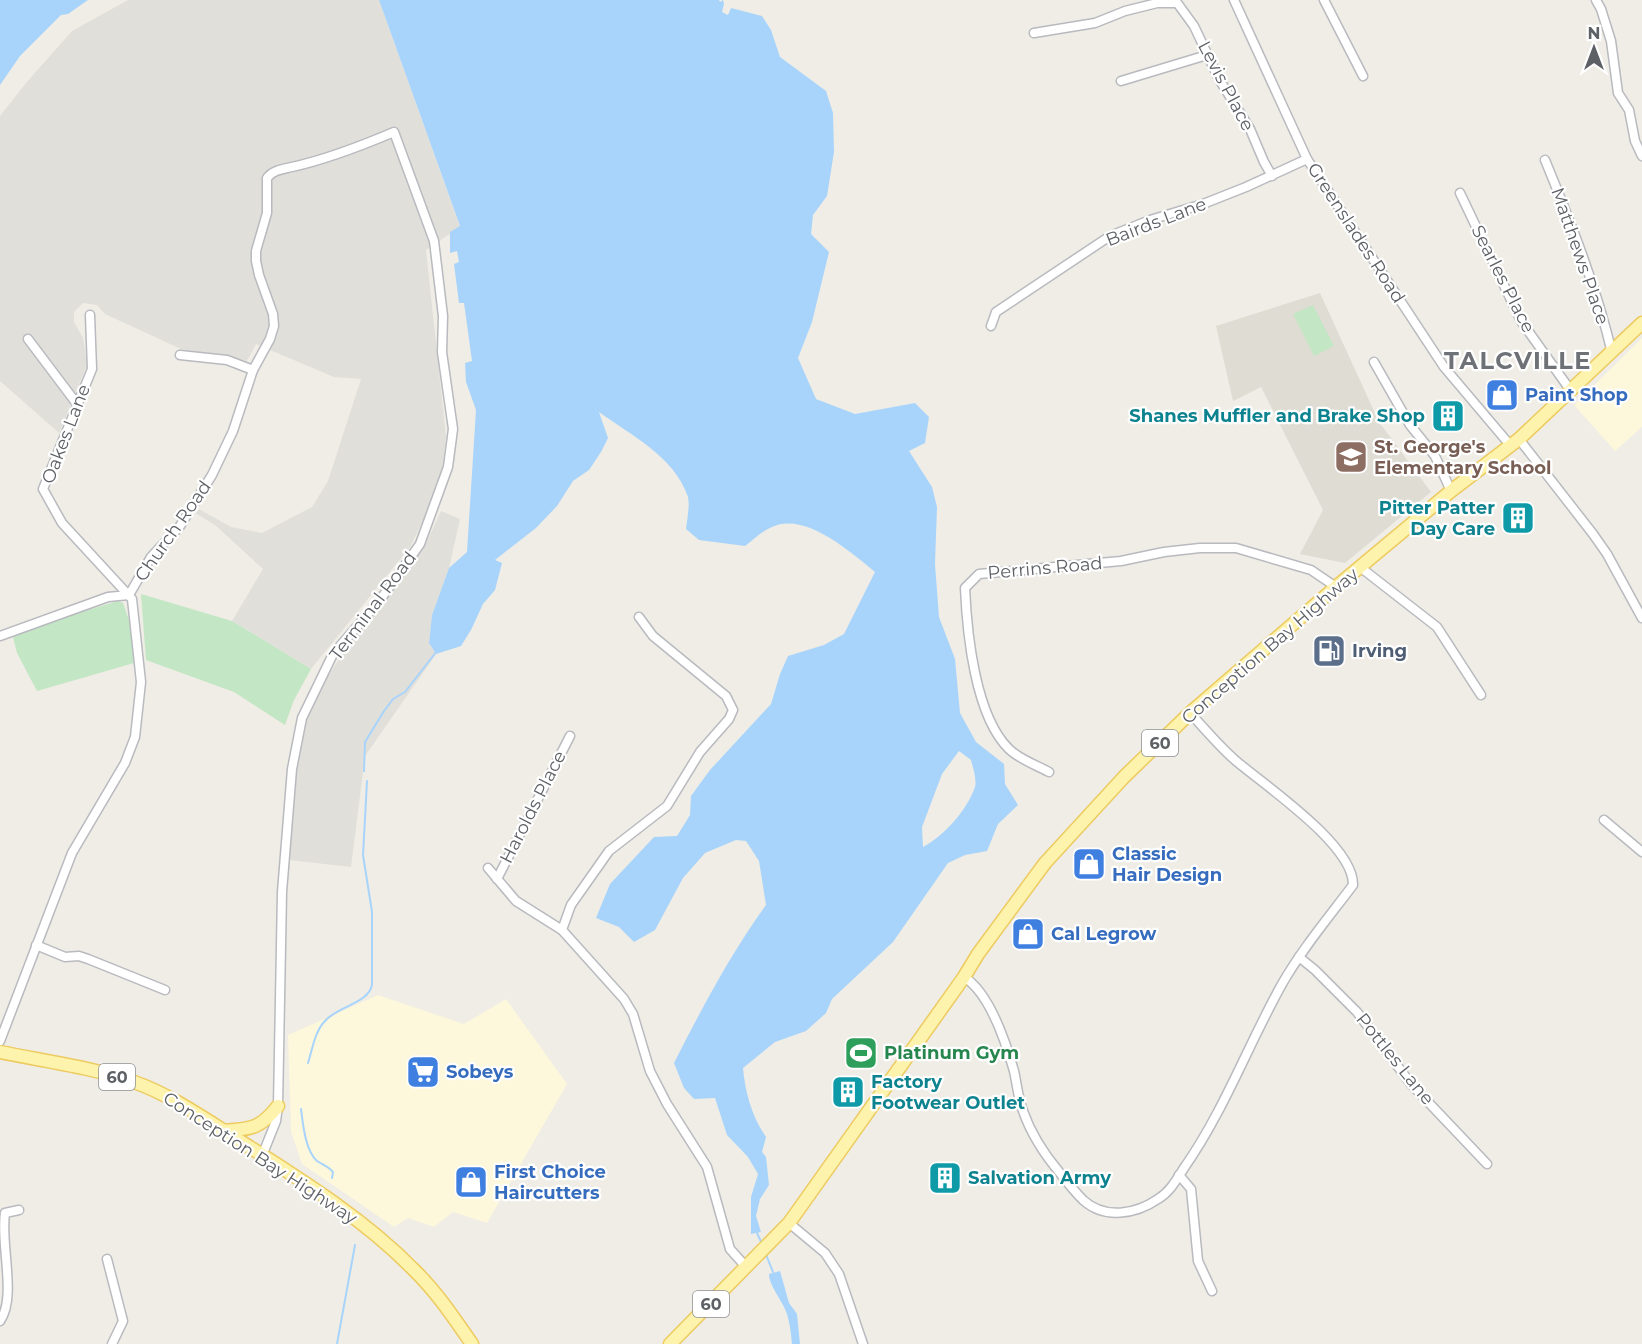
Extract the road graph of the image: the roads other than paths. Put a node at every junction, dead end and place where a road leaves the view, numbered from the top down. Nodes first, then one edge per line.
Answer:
1 (1233, 0) edge
2 (1324, 0) edge
3 (1596, 0) edge
4 (1176, 1) edge
5 (1034, 33) dead end
6 (1207, 55) junction
7 (1363, 76) dead end
8 (1121, 81) dead end
9 (394, 132) joint
10 (1642, 156) edge
11 (1307, 159) junction
12 (1545, 160) dead end
13 (1272, 176) junction
14 (1460, 193) dead end
15 (90, 315) dead end
16 (1642, 323) edge
17 (991, 326) dead end
18 (28, 339) dead end
19 (1611, 353) junction
20 (180, 355) dead end
21 (1374, 362) dead end
22 (253, 370) junction
23 (1571, 391) junction
24 (77, 404) junction
25 (1515, 442) junction
26 (1451, 491) junction
27 (1360, 567) junction
28 (1336, 587) junction
29 (129, 595) junction
30 (639, 617) dead end
31 (1642, 618) edge
32 (0, 636) edge
33 (1481, 695) dead end
34 (1190, 713) junction
35 (570, 736) dead end
36 (1049, 772) dead end
37 (1604, 820) dead end
38 (1642, 852) edge
39 (488, 868) dead end
40 (497, 879) junction
41 (562, 930) junction
42 (36, 945) junction
43 (1299, 957) junction
44 (964, 977) junction
45 (165, 990) dead end
46 (0, 1041) edge
47 (0, 1053) edge
48 (278, 1106) junction
49 (223, 1131) junction
50 (262, 1156) junction
51 (1487, 1164) dead end
52 (1179, 1175) junction
53 (19, 1210) dead end
54 (789, 1223) junction
55 (107, 1259) dead end
56 (748, 1266) junction
57 (1212, 1291) dead end
58 (0, 1321) edge
59 (112, 1344) edge
60 (472, 1344) edge
61 (670, 1344) edge
62 (863, 1344) edge

1 - 11 street, Greenslades Road
2 - 7 street
3 - 10 street
4 - 5 street
4 - 6 street, Levis Place
6 - 8 street
6 - 13 street, Levis Place
9 - 22 street, Church Road
9 - 48 street, Terminal Road
11 - 13 street, Bairds Lane
11 - 25 street, Greenslades Road
12 - 19 street, Matthews Place
13 - 17 street, Bairds Lane
14 - 23 street, Searles Place
15 - 24 street, Oakes Lane
16 - 19 main road, Conception Bay Highway / 60
18 - 24 street
19 - 23 main road, Conception Bay Highway / 60
20 - 22 street
21 - 26 street
22 - 29 street, Church Road
23 - 25 main road, Conception Bay Highway / 60
24 - 29 street, Oakes Lane
25 - 26 main road, Conception Bay Highway / 60
25 - 31 street, Greenslades Road
26 - 27 main road, Conception Bay Highway / 60
27 - 28 main road, Conception Bay Highway / 60
27 - 33 street
28 - 34 main road, Conception Bay Highway / 60
28 - 36 street, Perrins Road
29 - 32 street
29 - 42 street, Church Road
30 - 41 street
34 - 43 street
34 - 44 main road, Conception Bay Highway / 60
35 - 40 street, Harolds Place
37 - 38 street
39 - 40 street
40 - 41 street
41 - 56 street
42 - 45 street
42 - 46 street, Church Road
43 - 51 street, Pottles Lane
43 - 52 street
44 - 52 street
44 - 54 main road, Conception Bay Highway / 60
47 - 49 main road, Conception Bay Highway / 60
48 - 49 main road
48 - 50 street, Terminal Road
49 - 50 main road, Conception Bay Highway / 60
50 - 60 main road, Conception Bay Highway / 60
52 - 57 street
53 - 58 street
54 - 56 main road, Conception Bay Highway / 60
54 - 62 street
55 - 59 street
56 - 61 main road, Conception Bay Highway / 60

